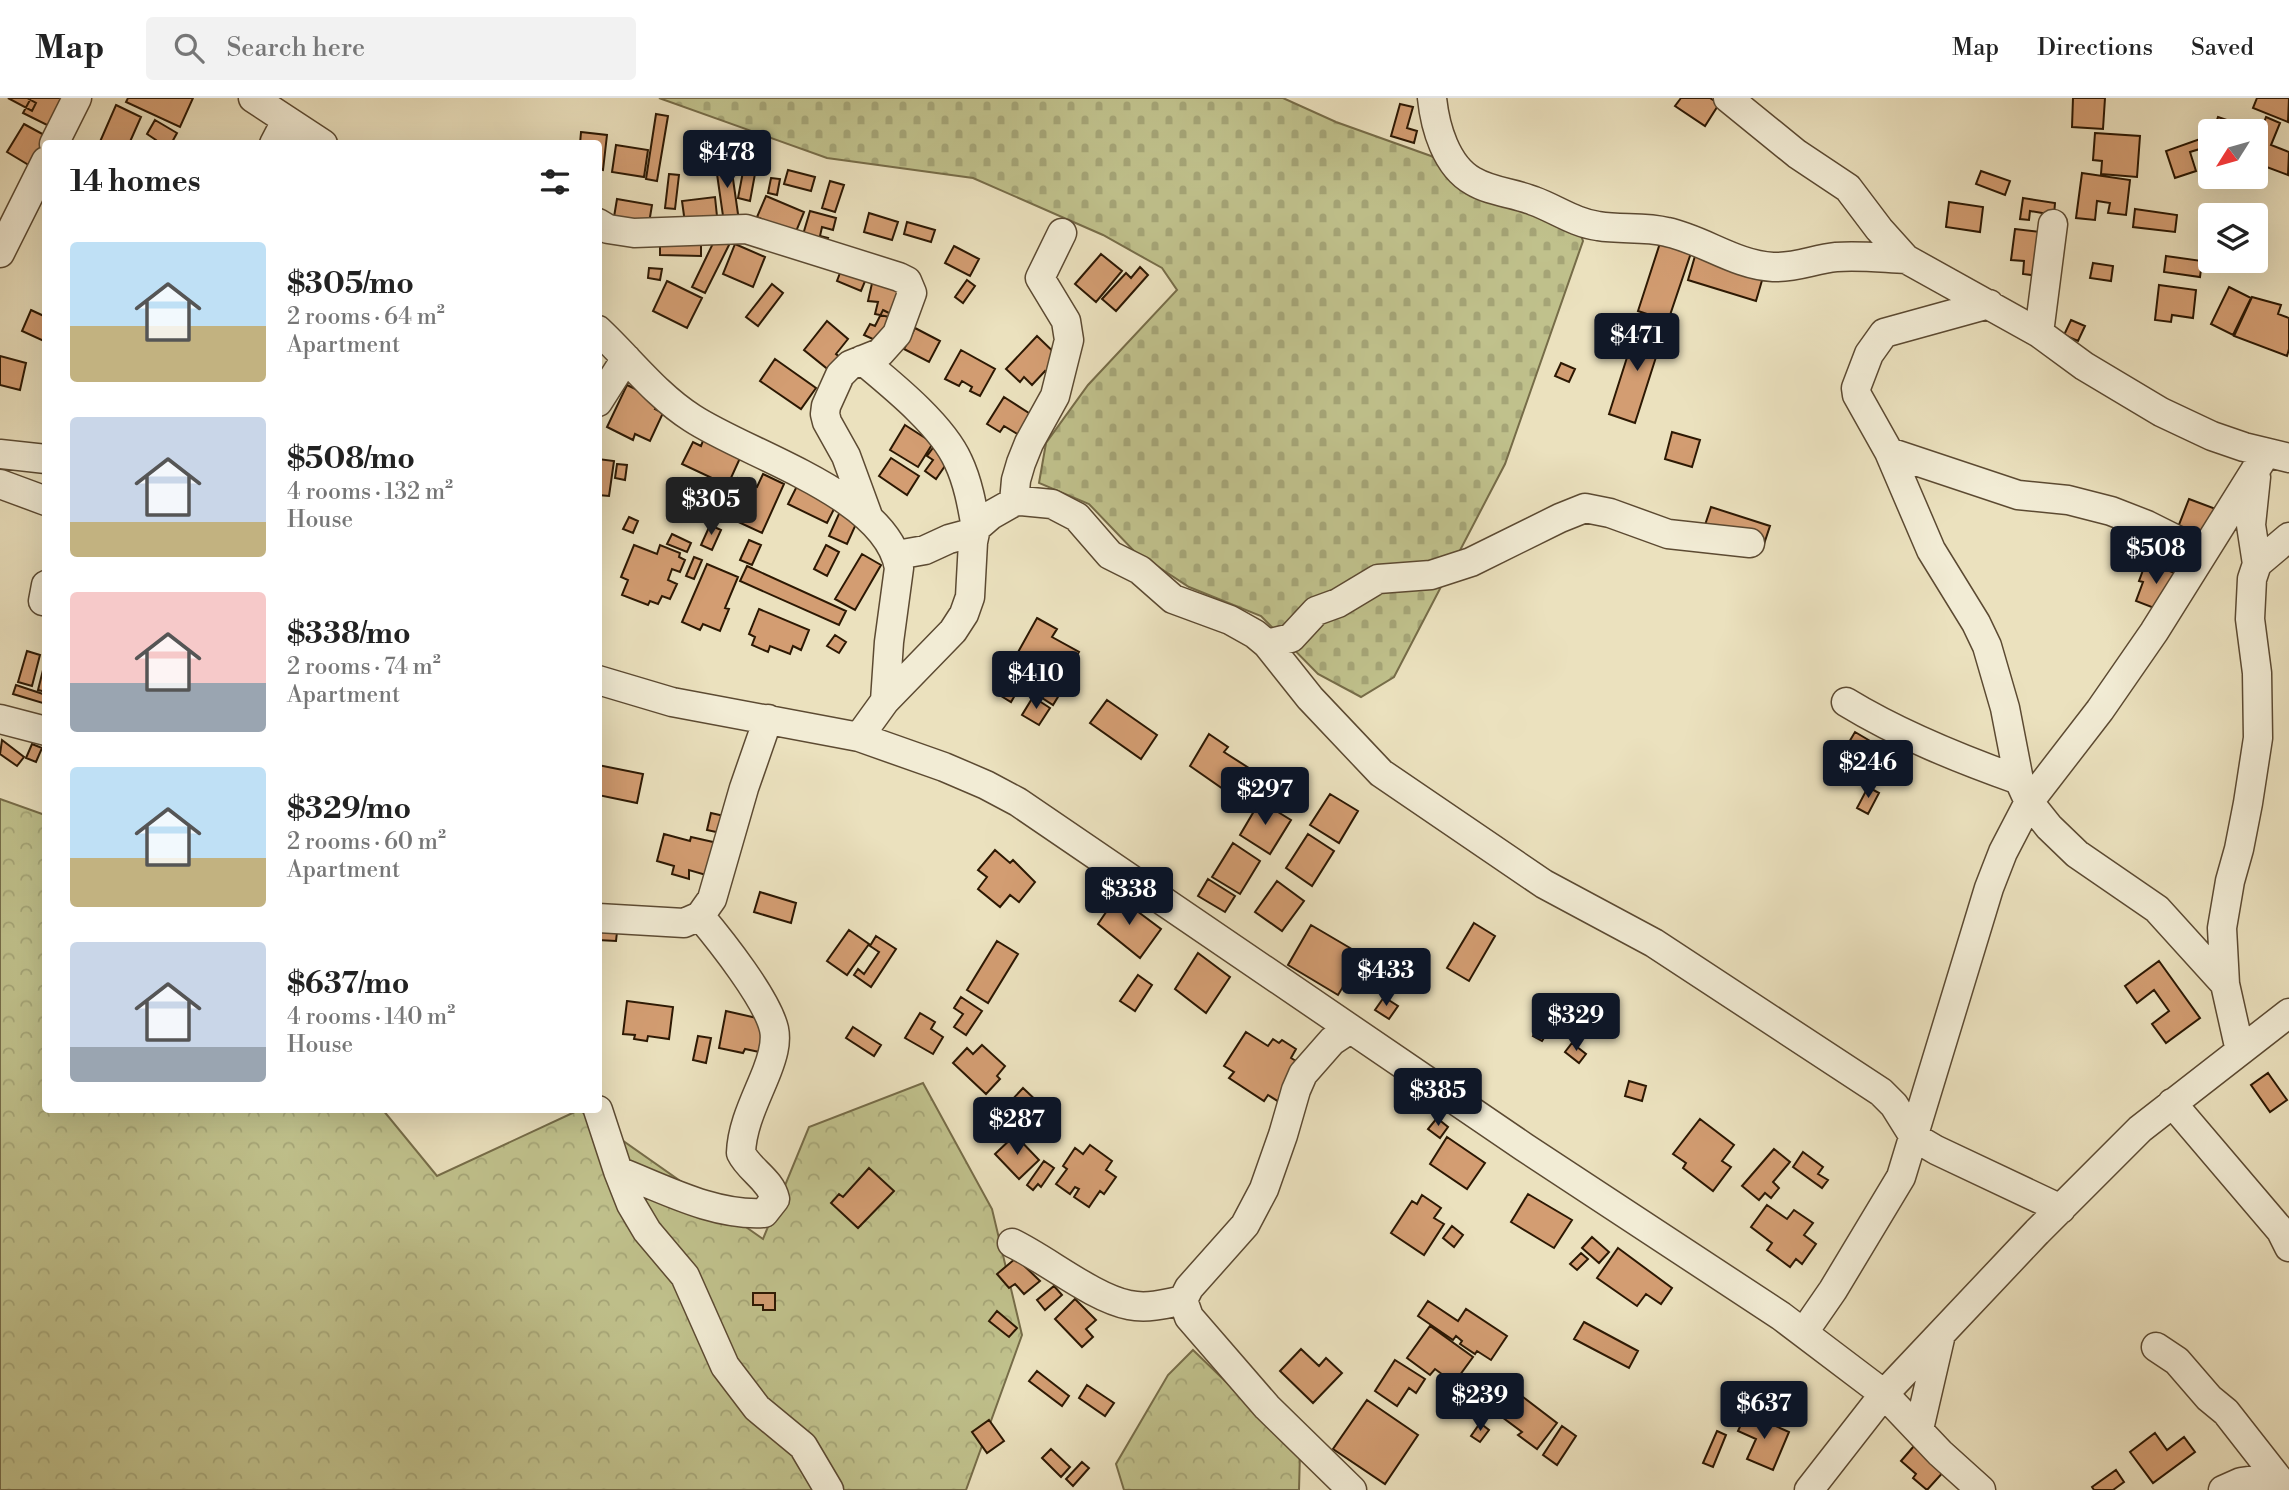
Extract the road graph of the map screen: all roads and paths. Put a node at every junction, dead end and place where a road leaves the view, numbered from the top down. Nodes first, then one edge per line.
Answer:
1 (77, 98) edge
2 (253, 98) edge
3 (1728, 98) edge
4 (1431, 99) edge
5 (280, 132) edge
6 (56, 140) edge
7 (309, 140) edge
8 (42, 169) edge
9 (2053, 224) dead end
10 (602, 225) edge
11 (1062, 233) dead end
12 (0, 253) edge
13 (1906, 259) junction
14 (1989, 304) junction
15 (2039, 333) junction
16 (602, 334) edge
17 (626, 358) junction
18 (862, 360) junction
19 (602, 396) edge
20 (1889, 452) junction
21 (0, 454) edge
22 (2271, 458) edge
23 (42, 459) edge
24 (0, 484) edge
25 (42, 500) edge
26 (1014, 502) junction
27 (868, 516) junction
28 (975, 530) junction
29 (2289, 537) edge
30 (1750, 543) dead end
31 (2203, 553) junction
32 (897, 555) junction
33 (2257, 564) junction
34 (1267, 644) junction
35 (602, 681) edge
36 (885, 701) junction
37 (1846, 702) dead end
38 (0, 719) edge
39 (768, 719) junction
40 (42, 729) edge
41 (859, 737) junction
42 (2024, 791) junction
43 (701, 916) junction
44 (602, 918) edge
45 (2225, 984) junction
46 (2288, 1015) edge
47 (1350, 1029) junction
48 (2240, 1051) junction
49 (2172, 1103) junction
50 (600, 1113) edge
51 (1914, 1137) junction
52 (618, 1171) junction
53 (2061, 1209) junction
54 (1012, 1243) dead end
55 (2289, 1247) edge
56 (1183, 1300) junction
57 (1804, 1332) junction
58 (1941, 1334) junction
59 (2156, 1347) dead end
60 (1884, 1394) junction
61 (1919, 1429) junction
62 (2281, 1483) edge
63 (828, 1490) edge
64 (1352, 1490) edge
65 (1809, 1490) edge
66 (1981, 1490) edge
67 (2224, 1490) edge

1 - 6 street
2 - 5 street
3 - 13 street
4 - 13 street
5 - 7 street
8 - 12 street
9 - 15 street
10 - 18 street
11 - 26 street
13 - 14 street
14 - 15 street
14 - 20 street
15 - 22 street
16 - 17 street
17 - 19 street
17 - 27 street
18 - 27 street
18 - 28 street
20 - 31 street
20 - 42 street
21 - 23 street
22 - 31 street
22 - 33 street
24 - 25 street
26 - 28 street
26 - 34 street
27 - 32 street
28 - 32 street
28 - 36 street
29 - 33 street
30 - 34 street
31 - 42 street
32 - 36 street
33 - 45 street
34 - 51 street
35 - 39 street
36 - 41 street
37 - 42 street
38 - 40 street
39 - 41 street
39 - 43 street
41 - 47 street
42 - 45 street
42 - 51 street
43 - 44 street
43 - 52 street
45 - 48 street
46 - 48 street
47 - 56 street
47 - 57 street
48 - 49 street
49 - 53 street
49 - 55 street
50 - 52 street
51 - 53 street
51 - 57 street
52 - 63 street
53 - 58 street
54 - 56 street
56 - 64 street
57 - 60 street
58 - 60 street
58 - 61 street
59 - 62 street
60 - 61 street
60 - 65 street
61 - 66 street
62 - 67 street

